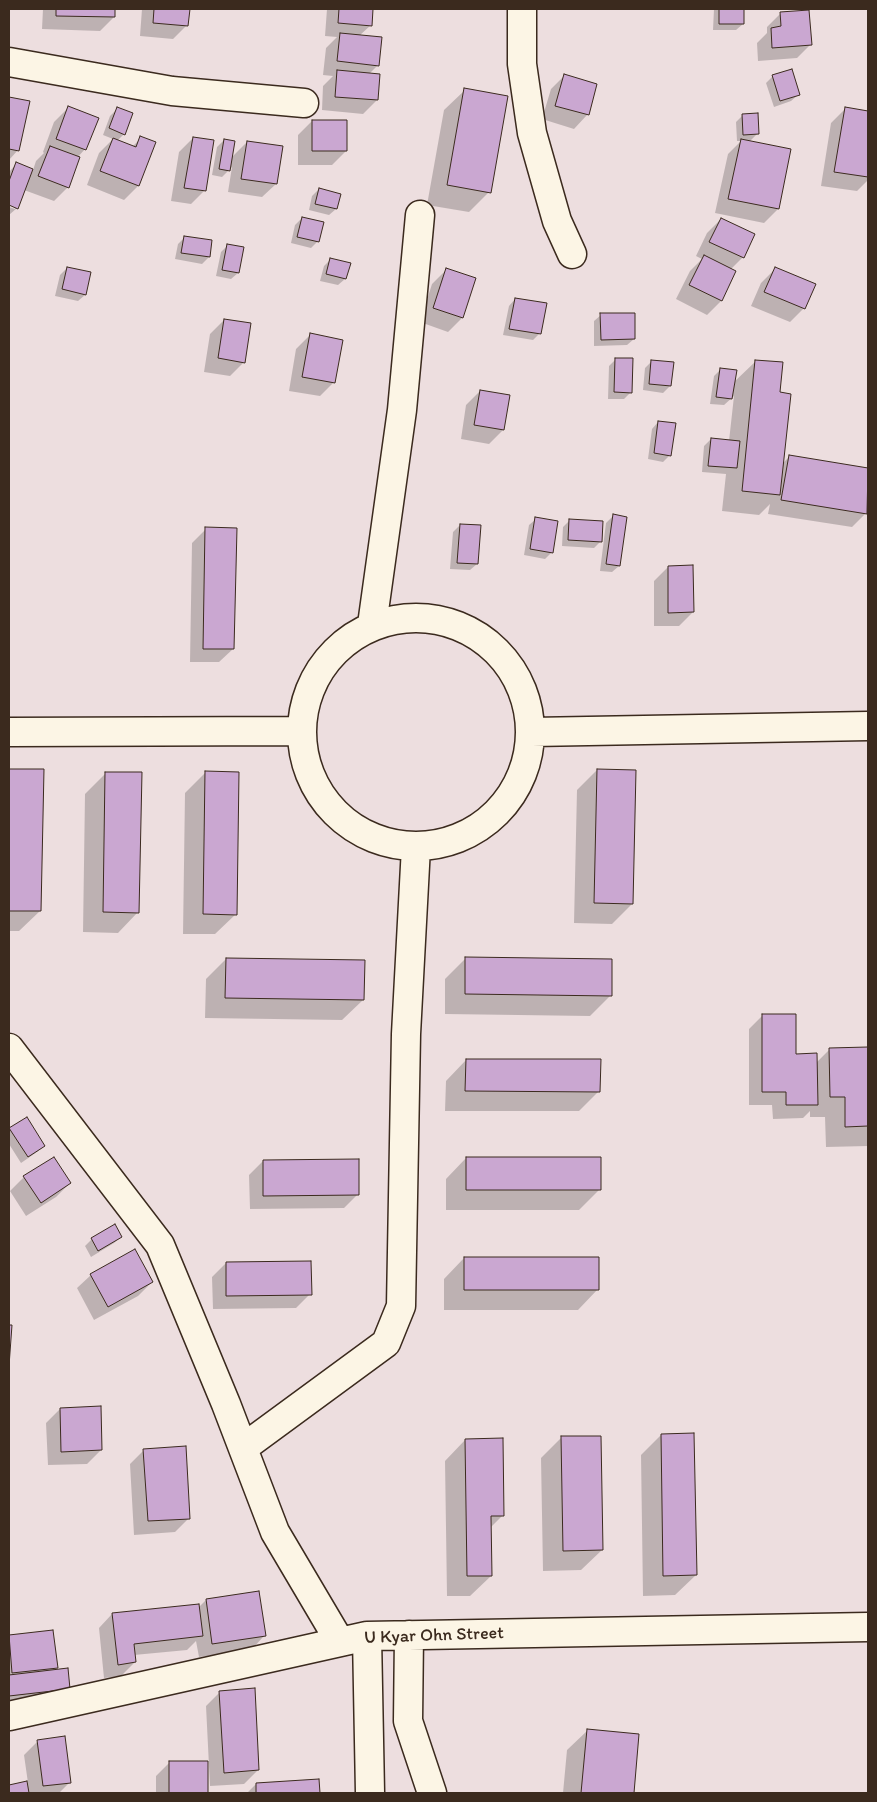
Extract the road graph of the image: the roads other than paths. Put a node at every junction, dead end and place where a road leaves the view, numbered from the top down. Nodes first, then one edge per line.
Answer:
1 (522, 9) edge
2 (9, 62) edge
3 (304, 103) dead end
4 (420, 215) dead end
5 (572, 254) dead end
6 (372, 625) junction
7 (868, 726) edge
8 (9, 732) edge
9 (300, 732) junction
10 (532, 732) junction
11 (416, 847) junction
12 (9, 1048) edge
13 (243, 1448) junction
14 (868, 1627) edge
15 (409, 1635) junction
16 (368, 1636) junction
17 (340, 1642) junction
18 (9, 1716) edge
19 (370, 1793) edge
20 (432, 1793) edge

1 - 5 street
2 - 3 street
4 - 6 street
6 - 9 street
6 - 10 street
7 - 10 street
8 - 9 street
9 - 11 street
10 - 11 street
11 - 13 street
12 - 13 street
13 - 17 street
14 - 15 street, U Kyar Ohn Street
15 - 16 street, U Kyar Ohn Street
15 - 20 street
16 - 17 street, U Kyar Ohn Street
16 - 19 street
17 - 18 street, U Kyar Ohn Street

